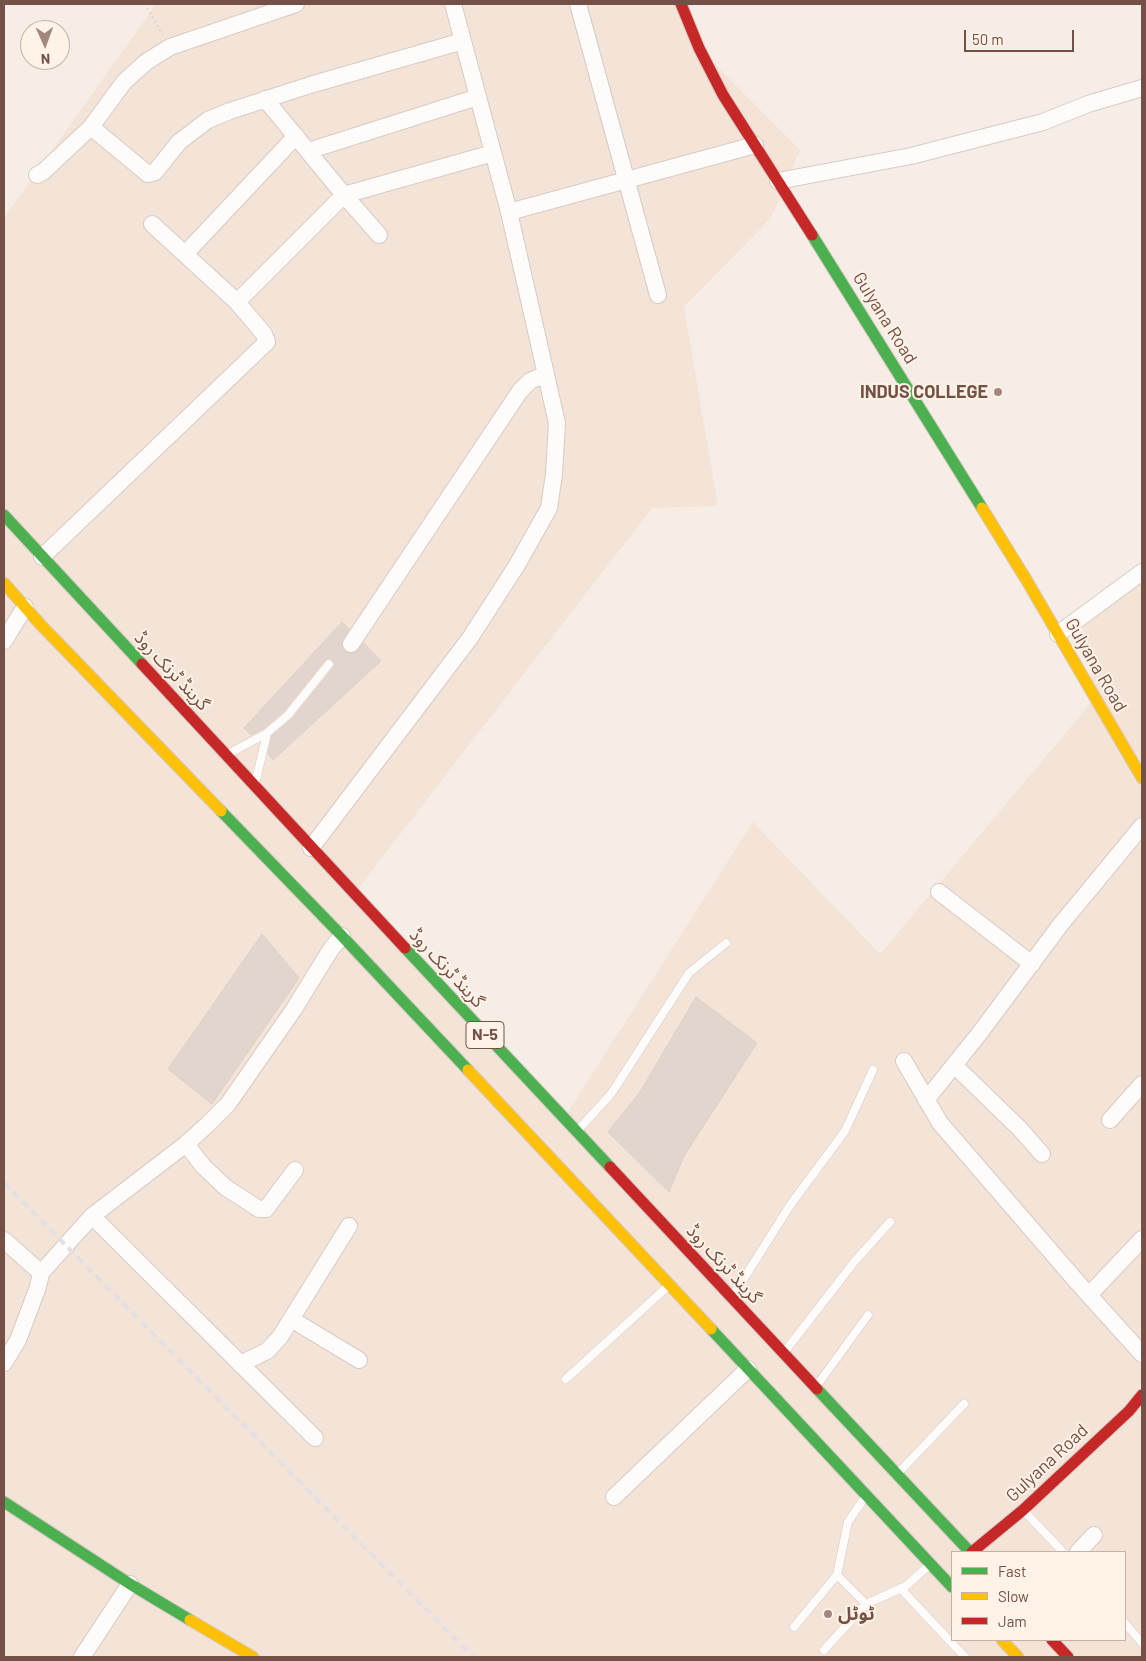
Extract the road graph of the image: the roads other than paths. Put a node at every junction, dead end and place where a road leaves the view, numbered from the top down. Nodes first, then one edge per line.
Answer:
1 (296, 4) edge
2 (453, 4) edge
3 (578, 4) edge
4 (681, 4) edge
5 (462, 41) junction
6 (1142, 88) edge
7 (478, 97) junction
8 (265, 99) junction
9 (91, 127) junction
10 (296, 136) junction
11 (755, 145) junction
12 (308, 151) junction
13 (493, 153) junction
14 (37, 175) dead end
15 (626, 180) junction
16 (778, 182) junction
17 (344, 195) junction
18 (509, 212) junction
19 (152, 224) dead end
20 (379, 235) dead end
21 (185, 254) junction
22 (658, 295) dead end
23 (236, 302) junction
24 (546, 374) junction
25 (4, 515) edge
26 (42, 557) junction
27 (1142, 572) edge
28 (4, 583) edge
29 (25, 607) junction
30 (1058, 634) junction
31 (4, 641) edge
32 (351, 644) dead end
33 (329, 664) dead end
34 (267, 733) junction
35 (226, 756) junction
36 (1142, 778) edge
37 (255, 787) junction
38 (1142, 826) edge
39 (311, 848) junction
40 (939, 892) dead end
41 (346, 932) junction
42 (726, 943) dead end
43 (1032, 964) junction
44 (904, 1061) dead end
45 (954, 1065) junction
46 (873, 1070) dead end
47 (1142, 1084) edge
48 (926, 1100) junction
49 (1110, 1120) dead end
50 (576, 1132) junction
51 (186, 1144) junction
52 (1042, 1154) dead end
53 (295, 1170) dead end
54 (92, 1216) junction
55 (890, 1222) dead end
56 (349, 1226) dead end
57 (1142, 1239) edge
58 (4, 1240) edge
59 (41, 1273) junction
60 (669, 1285) junction
61 (1089, 1295) junction
62 (732, 1298) junction
63 (868, 1315) dead end
64 (291, 1319) junction
65 (784, 1354) junction
66 (1142, 1354) edge
67 (359, 1360) dead end
68 (4, 1363) edge
69 (240, 1364) junction
70 (748, 1369) junction
71 (566, 1379) dead end
72 (816, 1388) junction
73 (1142, 1395) edge
74 (964, 1404) dead end
75 (315, 1438) dead end
76 (897, 1474) junction
77 (866, 1495) junction
78 (614, 1497) dead end
79 (4, 1502) edge
80 (1023, 1510) junction
81 (1094, 1535) dead end
82 (970, 1551) edge
83 (972, 1551) edge
84 (1062, 1551) edge
85 (1079, 1551) edge
86 (930, 1564) junction
87 (951, 1569) edge
88 (836, 1575) junction
89 (942, 1576) junction
90 (130, 1584) junction
91 (951, 1586) edge
92 (901, 1588) junction
93 (866, 1604) junction
94 (1126, 1624) edge
95 (794, 1627) dead end
96 (1003, 1641) edge
97 (1053, 1641) edge
98 (1142, 1643) edge
99 (824, 1650) dead end
100 (82, 1657) edge
101 (253, 1657) edge
102 (965, 1657) edge
103 (1018, 1657) edge
104 (1068, 1657) edge

1 - 9 street
2 - 5 street
3 - 15 street
4 - 11 main road, Gulyana Road
5 - 7 street
5 - 8 street
6 - 16 street
7 - 12 street
7 - 13 street
8 - 9 street
8 - 10 street
9 - 14 street
10 - 12 street
10 - 21 street
11 - 15 street
11 - 16 main road, Gulyana Road
12 - 17 street
13 - 17 street
13 - 18 street
15 - 18 street
15 - 22 street
16 - 30 main road, Gulyana Road
17 - 20 street
17 - 23 street
18 - 24 street
19 - 21 street
21 - 23 street
23 - 26 street
24 - 32 street
24 - 39 street
25 - 26 main road, گرینڈ ٹرنک روڈ / N-5
26 - 35 main road, گرینڈ ٹرنک روڈ / N-5
27 - 30 street
28 - 29 main road, N-5
29 - 31 street
29 - 41 main road, N-5
30 - 36 main road, Gulyana Road
33 - 34 lane
34 - 35 lane
34 - 37 lane
35 - 37 main road, گرینڈ ٹرنک روڈ / N-5
37 - 39 main road, گرینڈ ٹرنک روڈ / N-5
38 - 43 street
39 - 50 main road, گرینڈ ٹرنک روڈ / N-5
40 - 43 street
41 - 51 street
41 - 60 main road, N-5
42 - 50 lane
43 - 45 street
44 - 48 street
45 - 48 street
45 - 52 street
46 - 62 lane
47 - 49 street
48 - 61 street
50 - 62 main road, گرینڈ ٹرنک روڈ / N-5
51 - 53 street
51 - 54 street
54 - 59 street
54 - 69 street
55 - 65 lane
56 - 64 street
57 - 61 street
58 - 59 street
59 - 68 street
60 - 70 main road, N-5
60 - 71 lane
61 - 66 street
62 - 65 main road, گرینڈ ٹرنک روڈ / N-5
63 - 72 lane
64 - 67 street
64 - 69 street
65 - 72 main road, گرینڈ ٹرنک روڈ / N-5
69 - 75 street
70 - 77 main road, N-5
70 - 78 street
72 - 76 main road, گرینڈ ٹرنک روڈ / N-5
73 - 80 main road, Gulyana Road
74 - 76 lane
76 - 82 main road, گرینڈ ٹرنک روڈ / N-5
77 - 86 main road, N-5
77 - 88 lane
79 - 90 main road
80 - 83 main road, Gulyana Road
80 - 84 lane
81 - 85 street
86 - 89 main road, N-5
86 - 92 lane
87 - 89 main road
88 - 93 lane
88 - 95 lane
89 - 91 main road, N-5
90 - 100 street
90 - 101 main road
92 - 93 lane
92 - 102 lane
93 - 99 lane
94 - 98 lane
96 - 103 main road
97 - 104 main road

